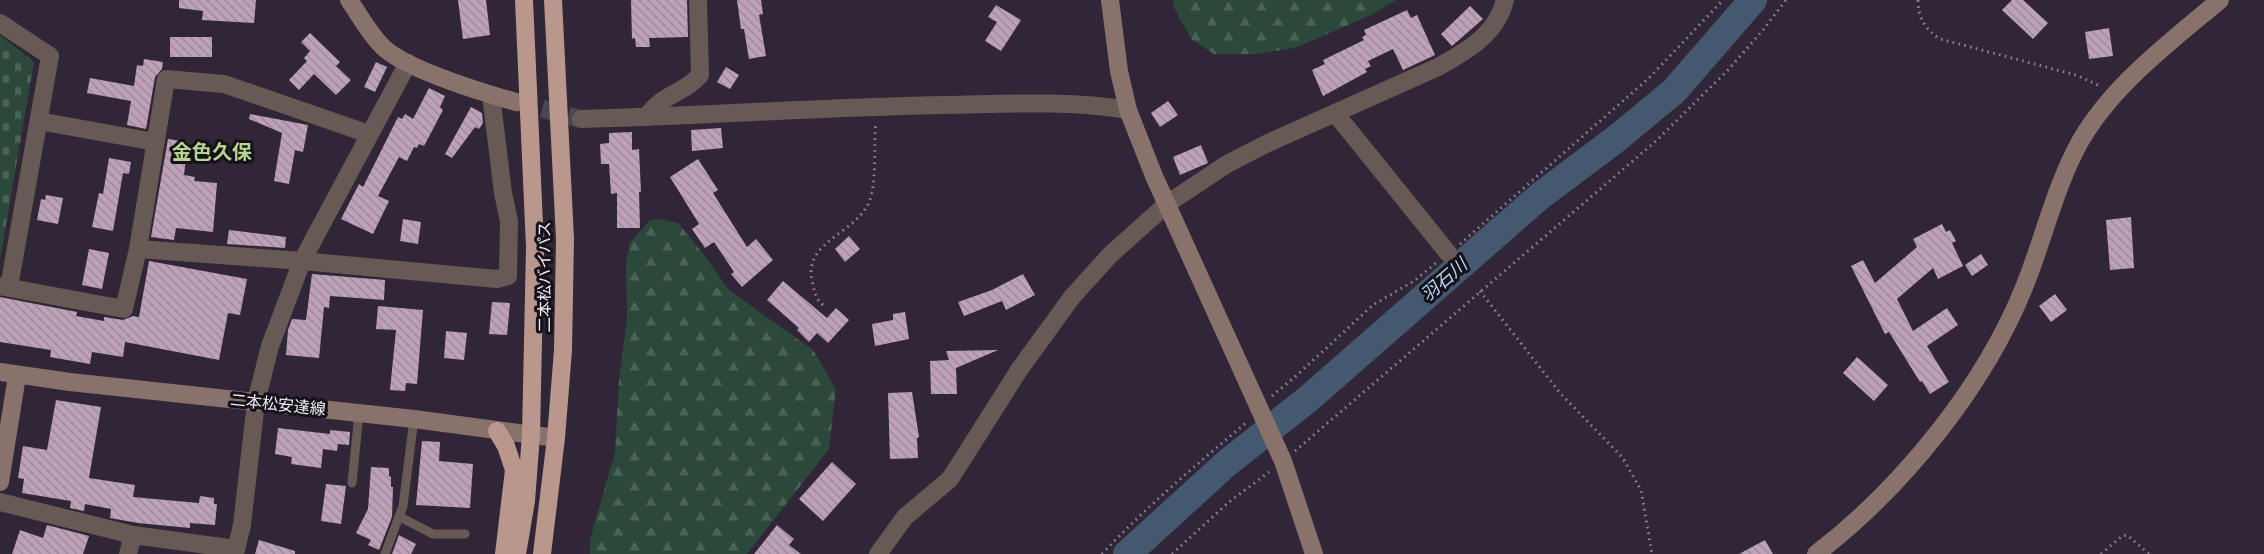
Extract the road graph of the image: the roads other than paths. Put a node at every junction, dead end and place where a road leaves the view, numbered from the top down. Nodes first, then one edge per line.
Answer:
1 (349, 0) edge
2 (524, 0) edge
3 (553, 0) edge
4 (698, 0) edge
5 (1110, 0) edge
6 (1505, 0) edge
7 (2220, 0) edge
8 (0, 23) edge
9 (408, 63) junction
10 (491, 95) junction
11 (516, 102) tunnel mouth
12 (1128, 110) junction
13 (1335, 113) junction
14 (647, 117) junction
15 (581, 119) tunnel mouth
16 (39, 121) junction
17 (369, 134) junction
18 (155, 142) junction
19 (1167, 204) junction
20 (138, 249) junction
21 (1448, 253) road end
22 (302, 261) junction
23 (5, 286) edge
24 (8, 374) edge
25 (256, 402) junction
26 (359, 413) junction
27 (414, 419) junction
28 (496, 431) junction
29 (531, 435) junction
30 (556, 438) junction
31 (0, 482) edge
32 (352, 483) dead end
33 (0, 502) edge
34 (400, 517) junction
35 (465, 534) dead end
36 (133, 535) junction
37 (236, 552) edge
38 (128, 554) edge
39 (385, 554) edge
40 (504, 554) edge
41 (517, 554) edge
42 (542, 554) edge
43 (878, 554) edge
44 (1314, 554) edge
45 (1816, 554) edge

1 - 9 street
2 - 29 highway, 二本松バイパス
3 - 30 highway, 二本松バイパス
4 - 14 street
5 - 12 street
6 - 13 street
7 - 45 street
8 - 16 street
9 - 10 street
9 - 17 street
10 - 11 street
10 - 22 street
12 - 14 street
12 - 19 street
13 - 19 street
13 - 21 street
14 - 15 street
16 - 18 street
16 - 23 street
17 - 18 street
17 - 22 street
18 - 20 street
19 - 43 street
19 - 44 street
20 - 22 street
20 - 23 street
22 - 25 street
24 - 25 street, 二本松安達線
24 - 31 street
25 - 26 street, 二本松安達線
25 - 37 street
26 - 27 street, 二本松安達線
26 - 32 lane
27 - 28 street, 二本松安達線
27 - 34 lane
28 - 29 street, 二本松安達線
28 - 40 highway
29 - 30 street, 二本松安達線
29 - 41 highway, 二本松バイパス
30 - 42 highway, 二本松バイパス
33 - 36 street
34 - 35 lane
34 - 39 lane
36 - 37 street
36 - 38 street

